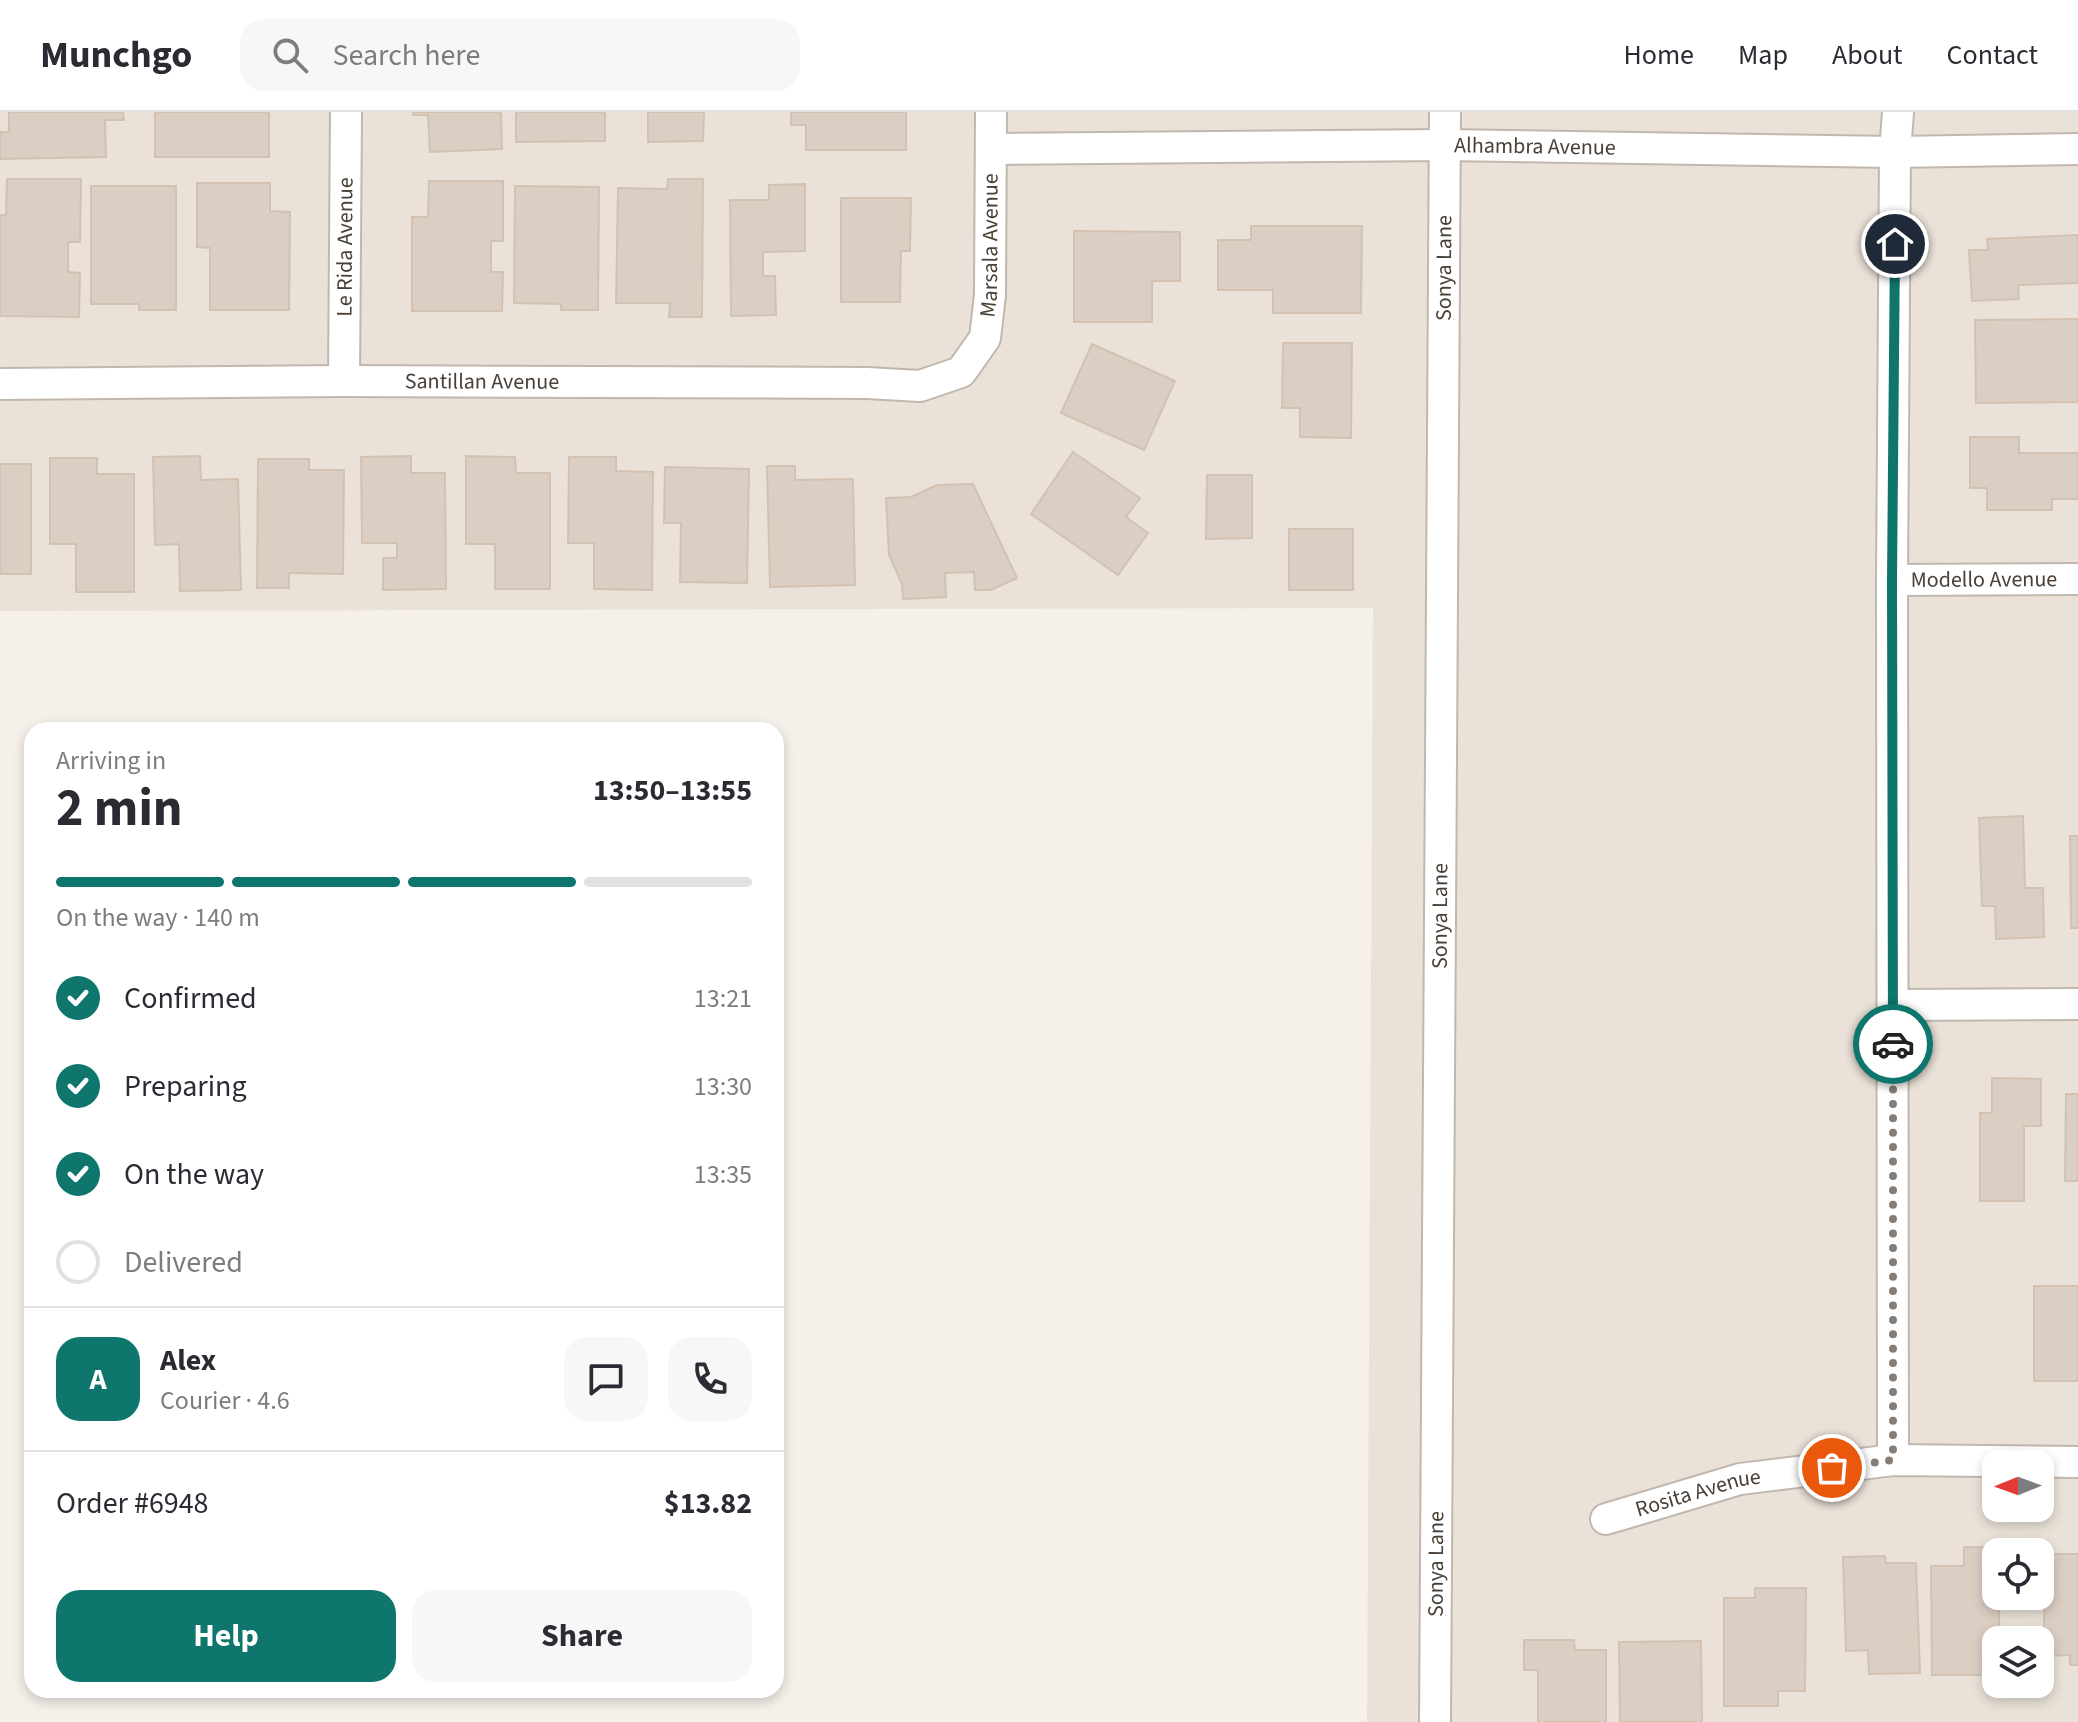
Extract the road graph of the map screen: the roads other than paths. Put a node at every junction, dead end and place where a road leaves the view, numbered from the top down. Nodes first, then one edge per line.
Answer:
1 (346, 112) edge
2 (991, 112) edge
3 (1445, 112) edge
4 (1898, 112) edge
5 (1445, 145) junction
6 (991, 149) junction
7 (2078, 149) edge
8 (1895, 152) junction
9 (961, 372) joint
10 (344, 381) junction
11 (0, 384) edge
12 (2078, 579) edge
13 (1892, 580) junction
14 (2078, 1004) edge
15 (1893, 1005) junction
16 (1893, 1460) junction
17 (2078, 1462) edge
18 (1606, 1519) dead end
19 (1435, 1722) edge

1 - 10 street, Le Rida Avenue
2 - 6 street, Marsala Avenue
3 - 5 street, Sonya Lane
4 - 8 street
5 - 6 street, Alhambra Avenue
5 - 8 street, Alhambra Avenue
5 - 19 street, Sonya Lane
6 - 9 street, Marsala Avenue
7 - 8 street, Alhambra Avenue
8 - 13 street
9 - 10 street, Santillan Avenue
10 - 11 street, Santillan Avenue
12 - 13 street, Modello Avenue
13 - 15 street
14 - 15 street
15 - 16 street
16 - 17 street, Rosita Avenue
16 - 18 street, Rosita Avenue

